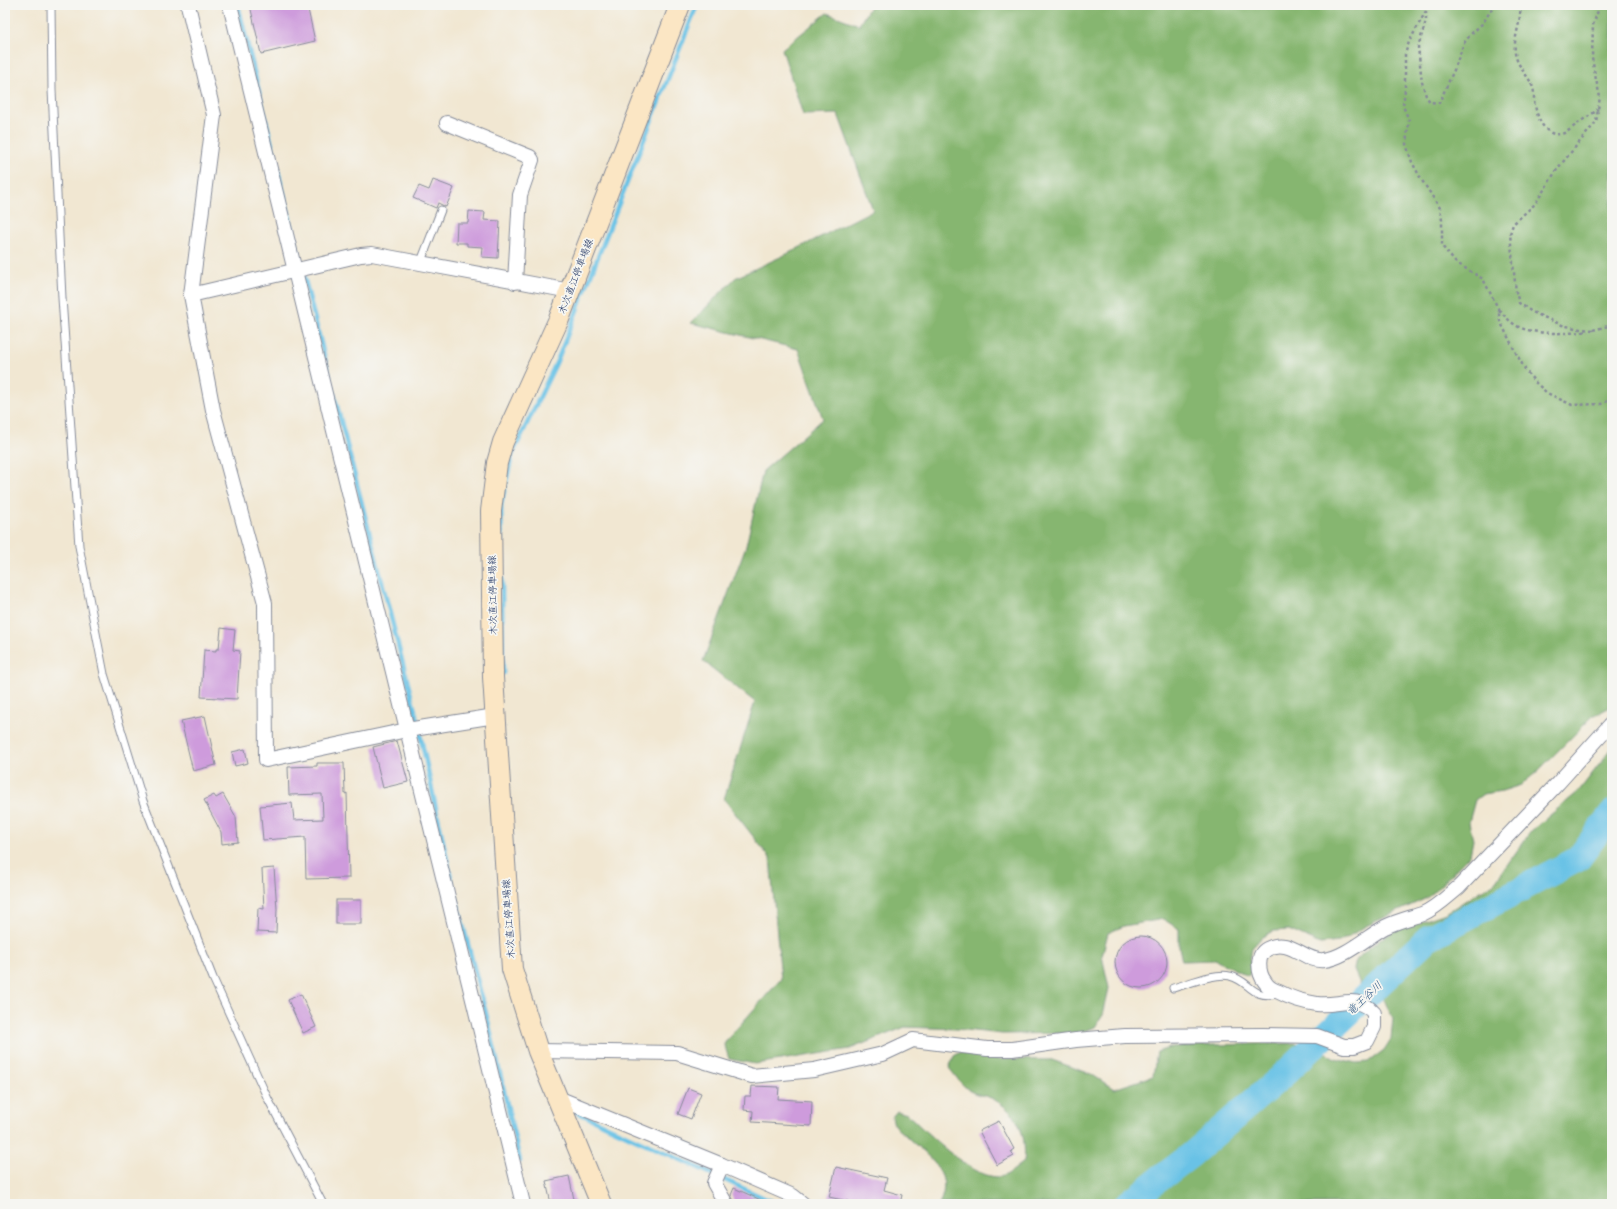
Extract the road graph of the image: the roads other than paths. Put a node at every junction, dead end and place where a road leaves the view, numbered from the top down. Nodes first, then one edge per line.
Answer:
1 (51, 5) edge
2 (188, 5) edge
3 (230, 5) edge
4 (680, 5) edge
5 (447, 123) dead end
6 (441, 210) dead end
7 (420, 264) junction
8 (294, 270) junction
9 (515, 282) junction
10 (570, 291) junction
11 (190, 295) junction
12 (495, 716) junction
13 (1612, 723) edge
14 (407, 730) junction
15 (1173, 988) dead end
16 (1281, 993) junction
17 (538, 1051) junction
18 (558, 1098) junction
19 (722, 1165) junction
20 (323, 1204) edge
21 (523, 1204) edge
22 (601, 1204) edge
23 (726, 1204) edge
24 (803, 1204) edge

1 - 20 lane
2 - 11 street
3 - 8 street
4 - 10 main road, 木次直江停車場線
5 - 9 street
6 - 7 lane
7 - 8 street
7 - 9 street
8 - 11 street
8 - 14 street
9 - 10 street
10 - 12 main road, 木次直江停車場線
11 - 14 street
12 - 14 street
12 - 17 main road, 木次直江停車場線
13 - 16 street
14 - 21 street
15 - 16 lane
16 - 17 street
17 - 18 main road, 木次直江停車場線
18 - 19 street
18 - 22 main road, 木次直江停車場線
19 - 23 street
19 - 24 street

